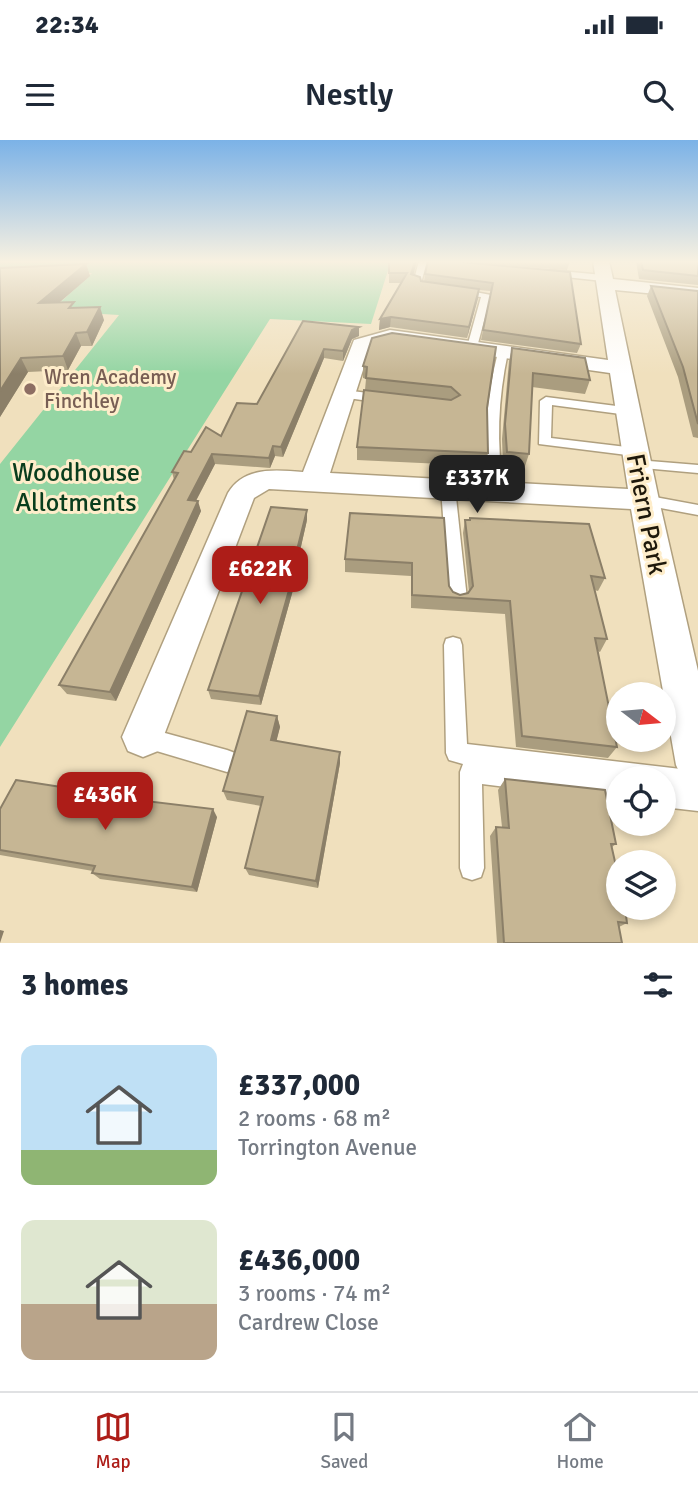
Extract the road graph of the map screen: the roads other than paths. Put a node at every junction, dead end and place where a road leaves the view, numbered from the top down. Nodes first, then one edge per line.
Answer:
1 (485, 298) edge
2 (607, 298) edge
3 (472, 347) junction
4 (503, 352) junction
5 (620, 368) junction
6 (344, 394) junction
7 (397, 400) edge
8 (628, 411) junction
9 (636, 458) junction
10 (698, 469) edge
11 (314, 480) junction
12 (448, 488) junction
13 (497, 491) junction
14 (644, 500) junction
15 (698, 510) edge
16 (458, 599) edge
17 (453, 645) dead end
18 (143, 737) joint
19 (227, 761) dead end
20 (698, 765) edge
21 (698, 782) edge
22 (606, 789) edge
23 (676, 797) edge
24 (698, 800) edge
25 (472, 868) dead end

1 - 3 lane
2 - 5 street, Friern Park
3 - 4 street
3 - 6 street
4 - 5 street
4 - 13 lane
5 - 8 street, Friern Park
6 - 7 lane
6 - 11 street
8 - 9 street, Friern Park
8 - 9 lane
9 - 10 lane
9 - 14 street, Friern Park
11 - 12 street
11 - 18 street
12 - 13 street
12 - 16 lane
13 - 14 street
14 - 15 lane
14 - 20 street, Friern Park
17 - 21 lane
18 - 19 lane
22 - 25 lane
23 - 24 lane

